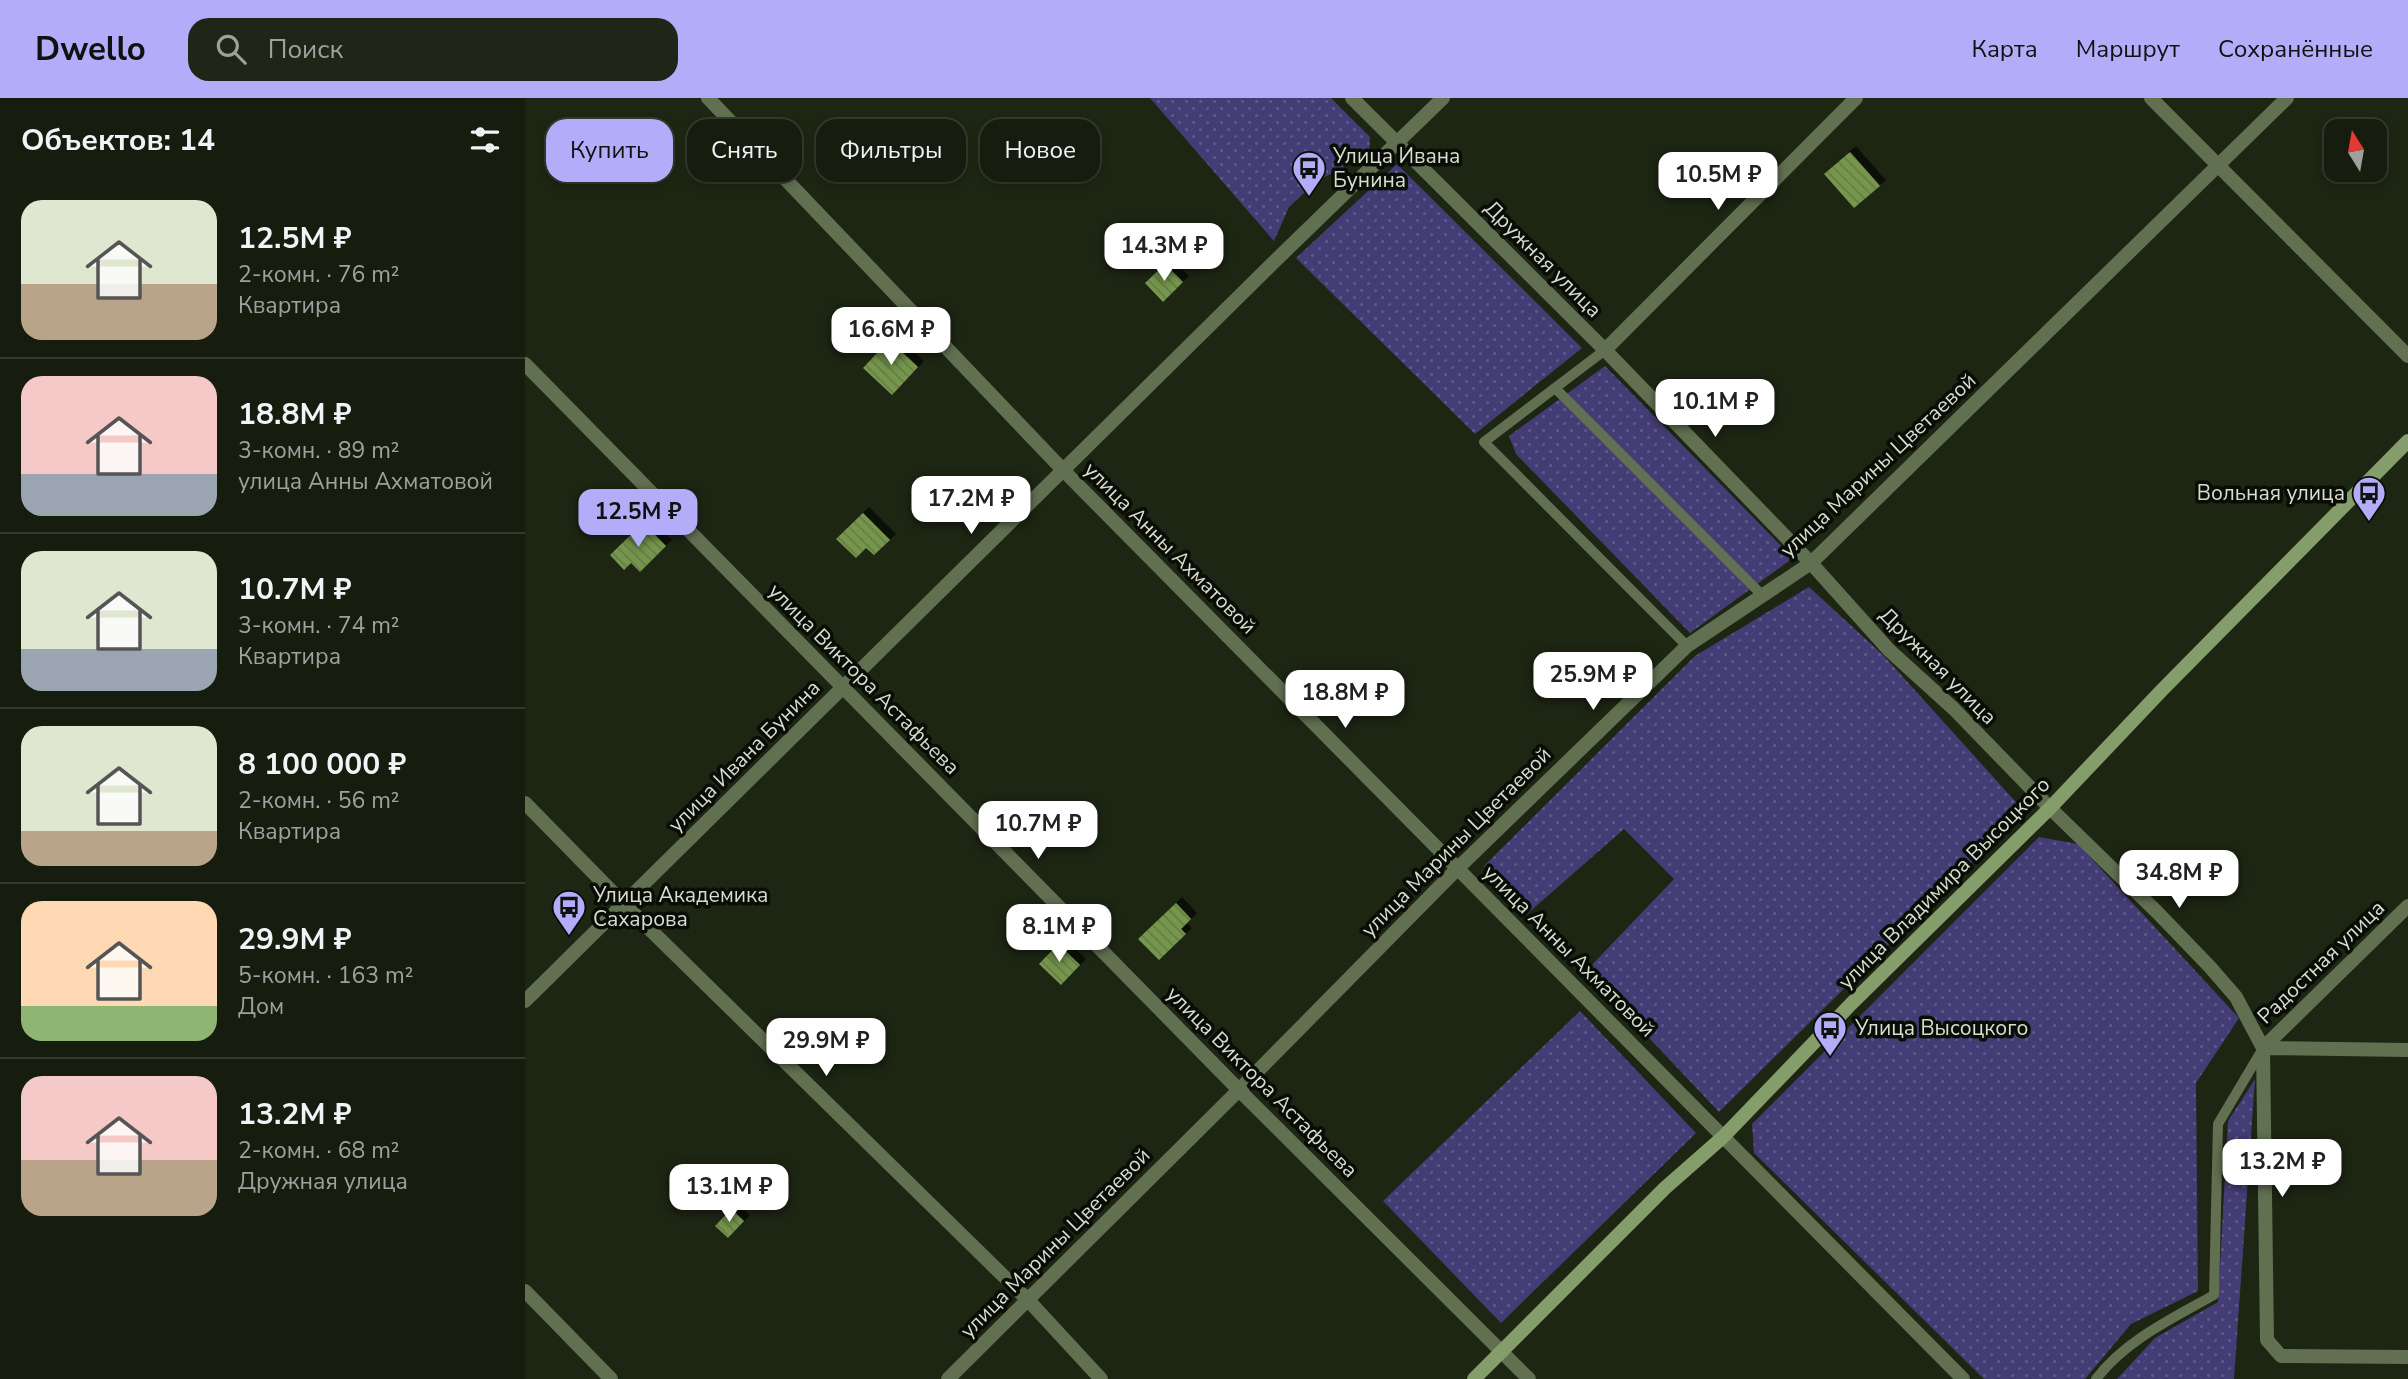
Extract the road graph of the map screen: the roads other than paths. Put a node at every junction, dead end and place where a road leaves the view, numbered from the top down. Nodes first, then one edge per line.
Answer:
1 (708, 98) edge
2 (1352, 98) edge
3 (1443, 98) edge
4 (1856, 98) edge
5 (2151, 98) edge
6 (2287, 98) edge
7 (1398, 143) junction
8 (2218, 167) junction
9 (1605, 350) junction
10 (2408, 356) edge
11 (525, 365) edge
12 (1555, 388) junction
13 (2408, 441) edge
14 (1063, 470) junction
15 (1811, 563) junction
16 (1762, 595) junction
17 (1687, 646) junction
18 (843, 687) junction
19 (525, 803) edge
20 (2050, 808) junction
21 (1457, 869) junction
22 (624, 904) junction
23 (2408, 906) edge
24 (525, 1001) edge
25 (2263, 1048) junction
26 (2408, 1051) edge
27 (1239, 1090) junction
28 (1723, 1137) junction
29 (525, 1292) edge
30 (1028, 1300) junction
31 (1502, 1352) junction
32 (2408, 1357) edge
33 (611, 1379) edge
34 (948, 1379) edge
35 (1101, 1379) edge
36 (1474, 1379) edge
37 (1529, 1379) edge
38 (1963, 1379) edge
39 (2096, 1379) edge

1 - 14 street, улица Анны Ахматовой
2 - 7 street, Дружная улица
3 - 7 street, улица Ивана Бунина
4 - 9 street
5 - 8 street
6 - 8 street, улица Марины Цветаевой
7 - 9 street, Дружная улица
7 - 14 street, улица Ивана Бунина
8 - 10 street
8 - 15 street, улица Марины Цветаевой
9 - 12 lane
9 - 15 street, Дружная улица
11 - 18 street, улица Виктора Астафьева
12 - 16 lane
12 - 17 lane
13 - 20 street, улица Владимира Высоцкого
14 - 18 street, улица Ивана Бунина
14 - 21 street, улица Анны Ахматовой
15 - 16 street, улица Марины Цветаевой
15 - 20 street, Дружная улица
16 - 17 street, улица Марины Цветаевой
17 - 21 street, улица Марины Цветаевой
18 - 22 street, улица Ивана Бунина
18 - 27 street, улица Виктора Астафьева
19 - 22 street
20 - 25 street, Дружная улица
20 - 28 street, улица Владимира Высоцкого
21 - 27 street, улица Марины Цветаевой
21 - 28 street, улица Анны Ахматовой
22 - 24 street, улица Ивана Бунина
22 - 30 street
23 - 25 street, Радостная улица
25 - 26 street
25 - 32 street, Дружная улица
25 - 39 lane
27 - 30 street, улица Марины Цветаевой
27 - 31 street, улица Виктора Астафьева
28 - 31 street, улица Владимира Высоцкого
28 - 38 street, улица Анны Ахматовой
29 - 33 street
30 - 34 street, улица Марины Цветаевой
30 - 35 street
31 - 36 street, улица Владимира Высоцкого
31 - 37 street, улица Виктора Астафьева

